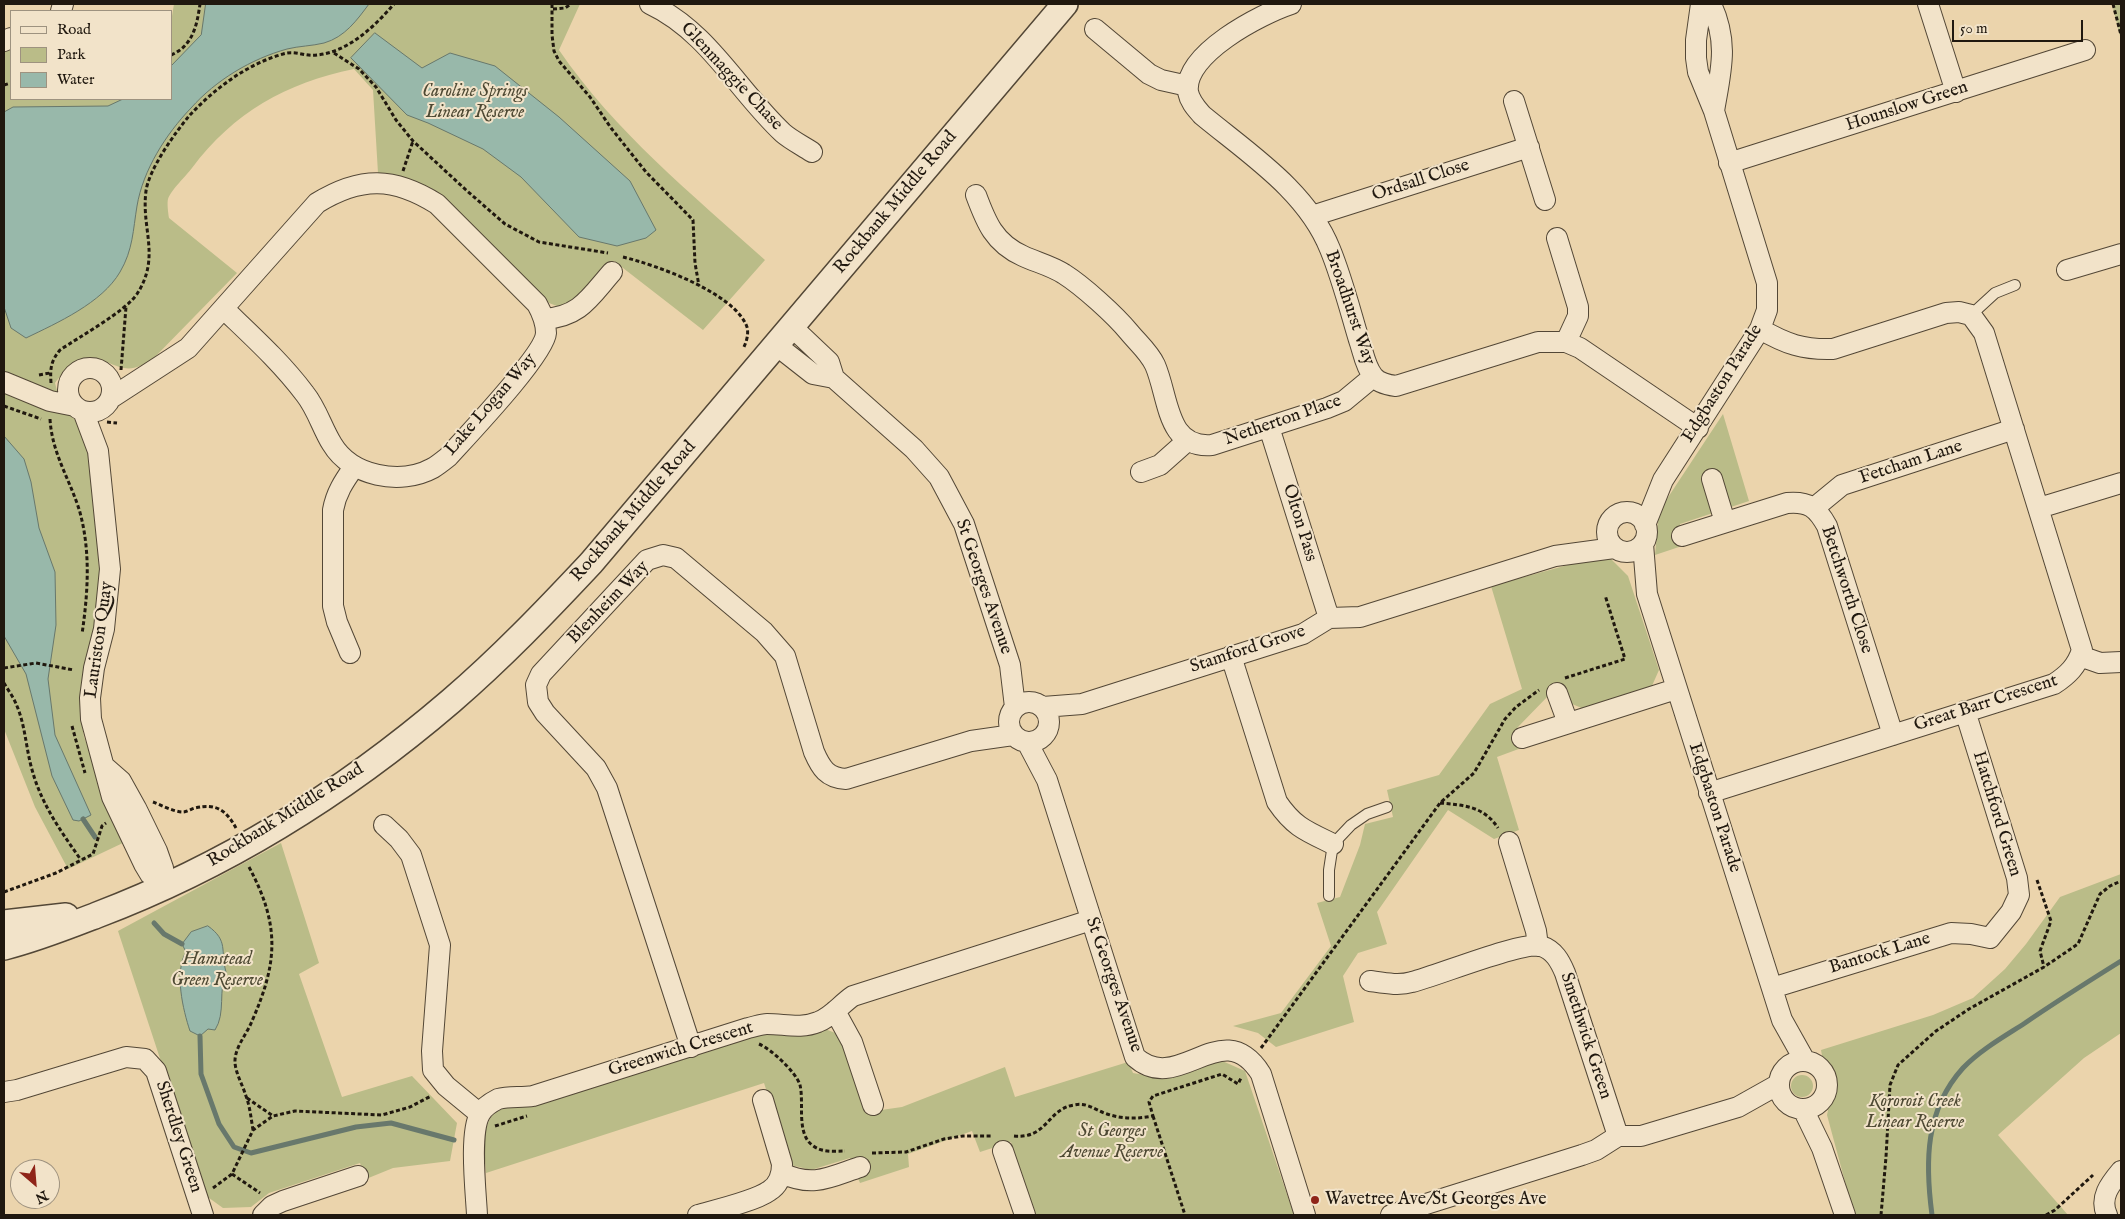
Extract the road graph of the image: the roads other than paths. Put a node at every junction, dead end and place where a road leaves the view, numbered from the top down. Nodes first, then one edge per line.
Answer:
1 (650, 4) edge
2 (1066, 4) edge
3 (1291, 4) edge
4 (1701, 4) edge
5 (1711, 4) edge
6 (1928, 4) edge
7 (1095, 29) dead end
8 (2085, 50) dead end
9 (1188, 86) junction
10 (1956, 92) junction
11 (1514, 101) dead end
12 (1714, 111) junction
13 (1529, 147) junction
14 (812, 152) dead end
15 (1729, 163) junction
16 (976, 195) dead end
17 (1545, 200) dead end
18 (1312, 216) junction
19 (1557, 238) dead end
20 (2121, 254) edge
21 (615, 261) road end
22 (2067, 270) dead end
23 (2015, 285) dead end
24 (224, 309) junction
25 (1971, 315) junction
26 (544, 319) junction
27 (792, 326) junction
28 (1760, 329) junction
29 (1566, 342) junction
30 (776, 345) junction
31 (159, 368) junction
32 (112, 372) junction
33 (834, 378) junction
34 (1374, 378) junction
35 (71, 379) junction
36 (4, 382) edge
37 (24, 390) junction
38 (108, 402) junction
39 (79, 409) junction
40 (1269, 427) junction
41 (1698, 428) junction
42 (2014, 430) junction
43 (1186, 441) junction
44 (98, 451) junction
45 (354, 467) junction
46 (1141, 472) dead end
47 (1663, 480) junction
48 (1712, 480) dead end
49 (2121, 483) edge
50 (1814, 508) junction
51 (2039, 508) junction
52 (1627, 512) junction
53 (1725, 522) junction
54 (1607, 528) junction
55 (1644, 534) junction
56 (1682, 536) dead end
57 (1618, 550) junction
58 (1555, 556) junction
59 (1647, 594) junction
60 (1329, 618) junction
61 (350, 653) dead end
62 (1231, 656) junction
63 (2080, 656) junction
64 (2121, 662) edge
65 (1554, 686) road end
66 (1676, 688) junction
67 (1965, 711) junction
68 (1029, 722) junction
69 (1568, 723) junction
70 (1893, 734) junction
71 (1522, 738) dead end
72 (1709, 793) junction
73 (1387, 807) dead end
74 (384, 825) dead end
75 (1509, 842) road end
76 (1333, 844) junction
77 (165, 888) junction
78 (1329, 896) dead end
79 (108, 911) junction
80 (1091, 920) junction
81 (4, 923) edge
82 (1990, 938) joint
83 (1538, 946) junction
84 (4, 947) edge
85 (1370, 981) dead end
86 (1772, 988) junction
87 (835, 1012) junction
88 (1782, 1020) junction
89 (691, 1047) junction
90 (1805, 1061) junction
91 (1782, 1076) junction
92 (4, 1092) edge
93 (763, 1100) dead end
94 (873, 1105) dead end
95 (1802, 1105) junction
96 (1738, 1106) junction
97 (478, 1122) junction
98 (1618, 1136) junction
99 (1005, 1141) road end
100 (859, 1157) road end
101 (2121, 1171) edge
102 (782, 1173) junction
103 (358, 1176) dead end
104 (268, 1211) edge
105 (203, 1215) edge
106 (477, 1215) edge
107 (698, 1215) edge
108 (1024, 1215) edge
109 (1305, 1215) edge
110 (1391, 1215) edge
111 (1844, 1215) edge
112 (2107, 1215) edge

1 - 14 street, Glenmaggie Chase
2 - 27 street, Rockbank Middle Road
3 - 9 street
4 - 12 street, Edgbaston Parade
5 - 12 street, Edgbaston Parade
6 - 10 street
7 - 9 street
8 - 10 street, Hounslow Green
9 - 18 street, Broadhurst Way
10 - 15 street, Hounslow Green
11 - 13 street
12 - 15 street, Edgbaston Parade
13 - 17 street
13 - 18 street, Ordsall Close
15 - 28 street, Edgbaston Parade
16 - 43 street
18 - 34 street, Broadhurst Way
19 - 29 street
20 - 22 street
21 - 26 street
23 - 25 lane
24 - 26 street
24 - 31 street
24 - 45 street, Lake Logan Way
25 - 28 street
25 - 42 street
26 - 45 street, Lake Logan Way
27 - 30 street, Rockbank Middle Road
27 - 33 street, St Georges Avenue
28 - 41 street, Edgbaston Parade
29 - 34 street, Broadhurst Way
29 - 41 street, Broadhurst Way
30 - 33 street, St Georges Avenue
30 - 77 street, Rockbank Middle Road
31 - 32 street
31 - 38 street
32 - 35 street
32 - 38 street
33 - 68 street, St Georges Avenue
34 - 40 street, Netherton Place
35 - 37 street
35 - 39 street
36 - 37 street
37 - 39 street
38 - 39 street
38 - 44 street, Lauriston Quay
39 - 44 street, Lauriston Quay
40 - 43 street, Netherton Place
40 - 60 street, Olton Pass
41 - 47 street, Edgbaston Parade
42 - 50 street, Fetcham Lane
42 - 51 street
43 - 46 street
44 - 77 street, Lauriston Quay
45 - 61 street
47 - 52 street, Edgbaston Parade
47 - 55 street, Edgbaston Parade
48 - 53 street
49 - 51 street
50 - 53 street, Betchworth Close
50 - 70 street, Betchworth Close
51 - 63 street
52 - 54 street
52 - 55 street
53 - 56 street, Betchworth Close
54 - 57 street
54 - 58 street
55 - 57 street
55 - 59 street, Edgbaston Parade
57 - 58 street
57 - 59 street, Edgbaston Parade
58 - 60 street
59 - 66 street, Edgbaston Parade
60 - 62 street, Stamford Grove
62 - 68 street, Stamford Grove
62 - 76 street
63 - 64 street
63 - 67 street, Great Barr Crescent
65 - 69 street
66 - 69 street
66 - 72 street, Edgbaston Parade
67 - 70 street, Great Barr Crescent
67 - 82 street, Hatchford Green
68 - 80 street, St Georges Avenue
68 - 89 street, Blenheim Way
69 - 71 street
70 - 72 street, Great Barr Crescent
72 - 86 street, Edgbaston Parade
73 - 76 lane
74 - 97 street
75 - 83 street
76 - 78 lane
77 - 79 street, Rockbank Middle Road
79 - 81 street, Rockbank Middle Road
79 - 84 street, Rockbank Middle Road
80 - 87 street, Greenwich Crescent
80 - 109 street, St Georges Avenue
82 - 86 street, Bantock Lane
83 - 85 street
83 - 98 street, Smethwick Green
86 - 88 street, Edgbaston Parade
87 - 89 street, Greenwich Crescent
87 - 94 street
88 - 90 street, Edgbaston Parade
88 - 91 street, Edgbaston Parade
89 - 97 street, Greenwich Crescent
90 - 91 street
90 - 95 street
91 - 95 street
91 - 96 street
92 - 105 street, Sherdley Green
93 - 102 street
95 - 96 street
95 - 111 street
96 - 98 street
97 - 106 street
98 - 110 street
99 - 108 street
100 - 102 street
101 - 112 street
102 - 107 street
103 - 104 street

